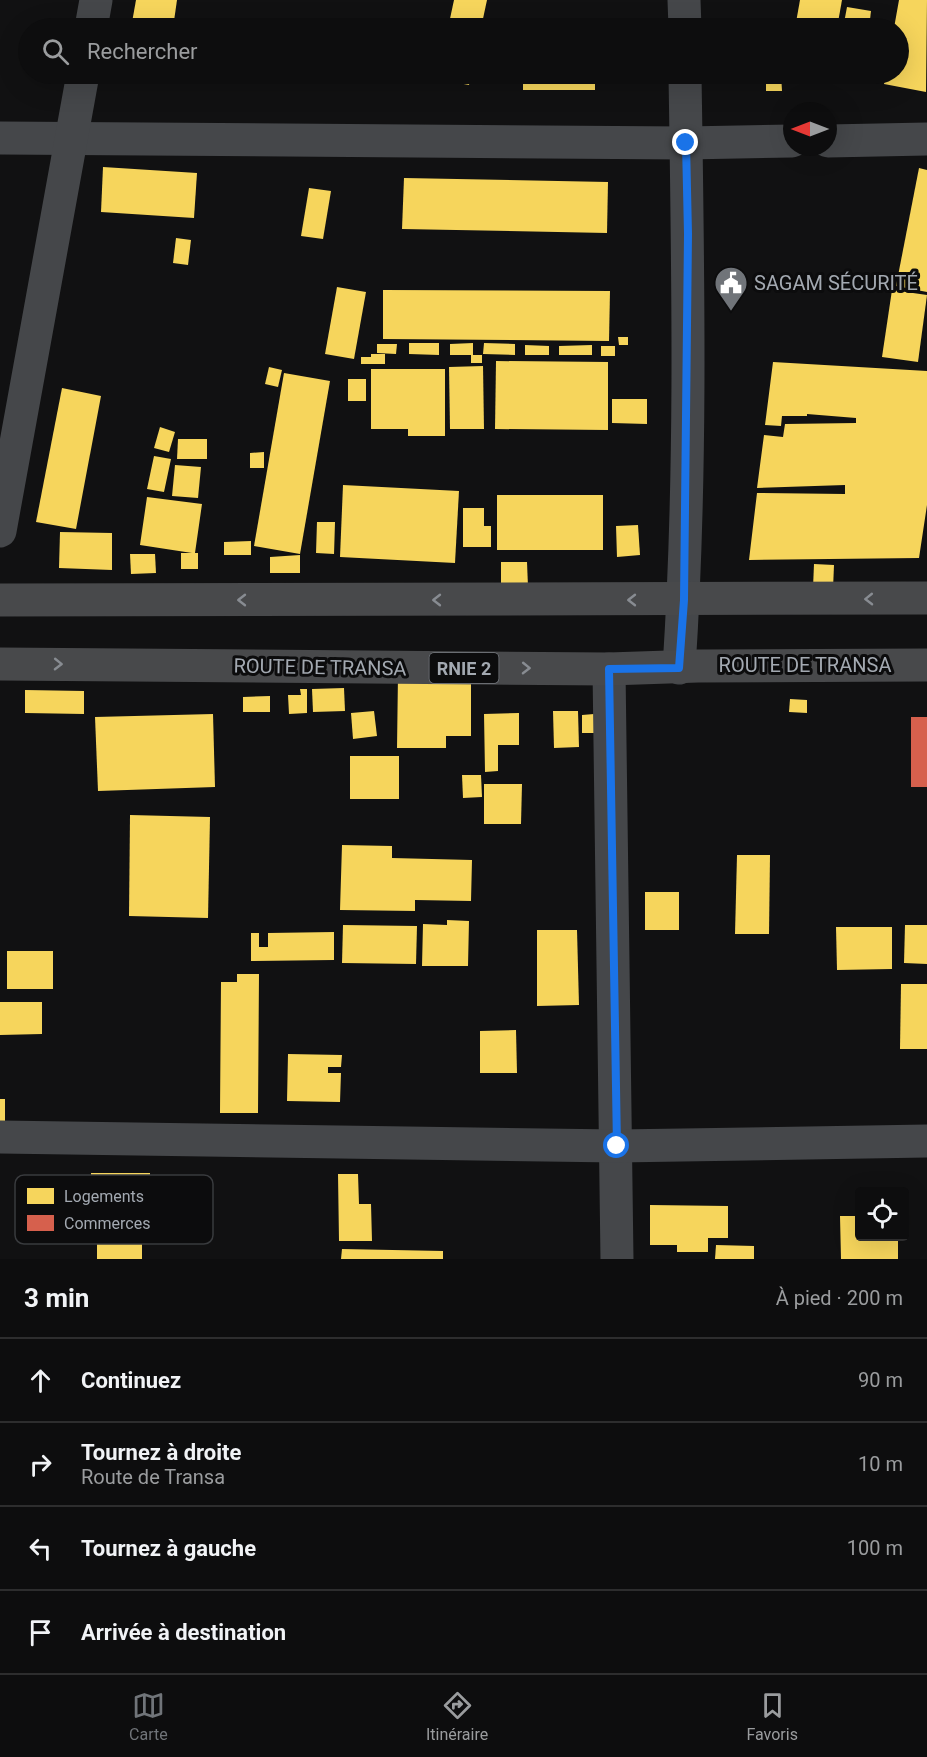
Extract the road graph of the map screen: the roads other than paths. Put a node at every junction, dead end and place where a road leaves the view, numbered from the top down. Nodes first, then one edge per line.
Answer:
1 (96, 0) edge
2 (684, 0) edge
3 (93, 18) edge
4 (685, 18) edge
5 (81, 84) edge
6 (685, 84) edge
7 (0, 138) edge
8 (72, 138) junction
9 (927, 139) edge
10 (783, 141) edge
11 (837, 141) edge
12 (686, 143) junction
13 (0, 531) edge
14 (927, 598) edge
15 (0, 600) edge
16 (684, 600) junction
17 (0, 664) edge
18 (927, 665) edge
19 (679, 668) junction
20 (609, 669) junction
21 (0, 1137) edge
22 (927, 1142) edge
23 (617, 1146) junction
24 (617, 1259) edge

1 - 3 street
2 - 4 street
5 - 8 street
6 - 12 street
7 - 8 street
8 - 12 street
8 - 13 street
9 - 11 street
10 - 12 street
12 - 16 street
14 -> 16 main road
16 -> 15 main road
16 - 19 street
17 -> 20 main road, ROUTE DE TRANSA / RNIE 2
18 - 19 main road, ROUTE DE TRANSA / RNIE 2
19 - 20 main road, ROUTE DE TRANSA / RNIE 2
20 - 23 street
21 - 23 street
22 - 23 street
23 - 24 street

